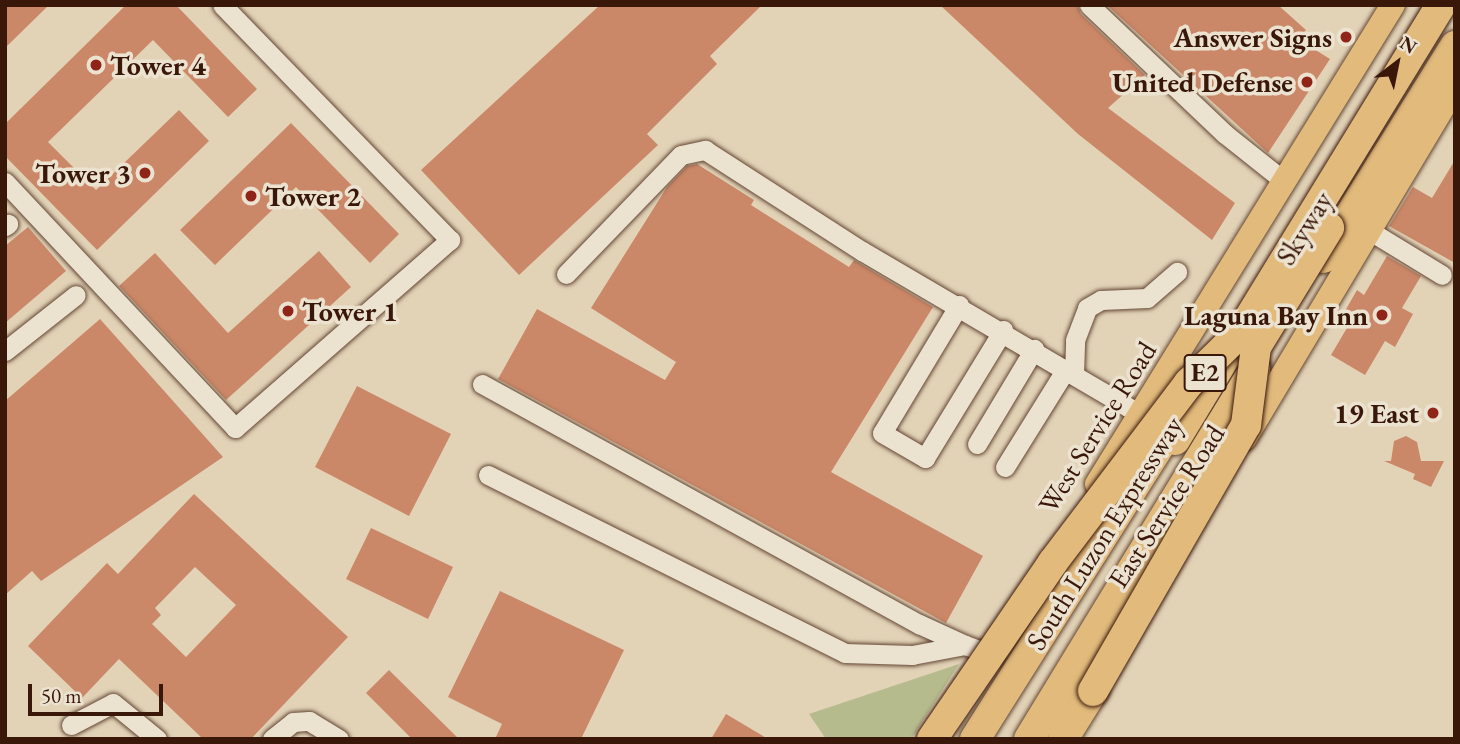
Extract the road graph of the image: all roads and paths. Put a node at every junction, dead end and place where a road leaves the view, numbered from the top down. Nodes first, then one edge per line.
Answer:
1 (222, 5) edge
2 (1089, 5) edge
3 (1393, 5) edge
4 (1431, 5) edge
5 (1441, 5) edge
6 (1455, 21) edge
7 (1455, 46) edge
8 (1455, 87) edge
9 (1284, 181) junction
10 (5, 182) edge
11 (1370, 231) junction
12 (1283, 246) junction
13 (1318, 266) junction
14 (1177, 272) dead end
15 (566, 274) dead end
16 (1443, 275) dead end
17 (76, 295) dead end
18 (959, 305) junction
19 (1003, 330) junction
20 (1248, 340) junction
21 (1034, 349) junction
22 (5, 351) edge
23 (1070, 371) junction
24 (482, 384) dead end
25 (1140, 415) junction
26 (977, 444) dead end
27 (1005, 467) dead end
28 (488, 475) dead end
29 (965, 645) junction
30 (993, 656) junction
31 (71, 725) dead end
32 (157, 739) edge
33 (272, 739) edge
34 (339, 739) edge
35 (932, 739) edge
36 (943, 739) edge
37 (975, 739) edge
38 (992, 739) edge
39 (1017, 739) edge
40 (1029, 739) edge
41 (1052, 739) edge
42 (1063, 739) edge

1 - 10 lane
2 - 9 lane
3 - 9 main road, West Service Road
4 - 12 highway, South Luzon Expressway / E2
5 - 20 highway, Skyway / E2, bridge
6 - 20 highway, Skyway / E2, bridge
7 - 13 highway, South Luzon Expressway / E2
8 - 11 main road, East Service Road
9 - 25 main road, West Service Road
11 - 16 lane
11 - 41 main road, East Service Road
12 - 13 lane
12 - 37 highway, South Luzon Expressway / E2
13 - 40 highway, South Luzon Expressway / E2
14 - 23 lane
15 - 18 lane
17 - 22 lane
18 - 19 lane
18 - 19 lane
19 - 21 lane
20 - 35 highway, bridge
20 - 38 highway, Skyway / E2, bridge
20 - 39 highway, Skyway / E2
20 - 42 highway, bridge
21 - 23 lane
21 - 26 lane
23 - 25 lane
23 - 27 lane
24 - 29 lane
25 - 30 main road, West Service Road
28 - 29 lane
29 - 30 lane
30 - 36 main road, West Service Road
31 - 32 lane
33 - 34 lane

